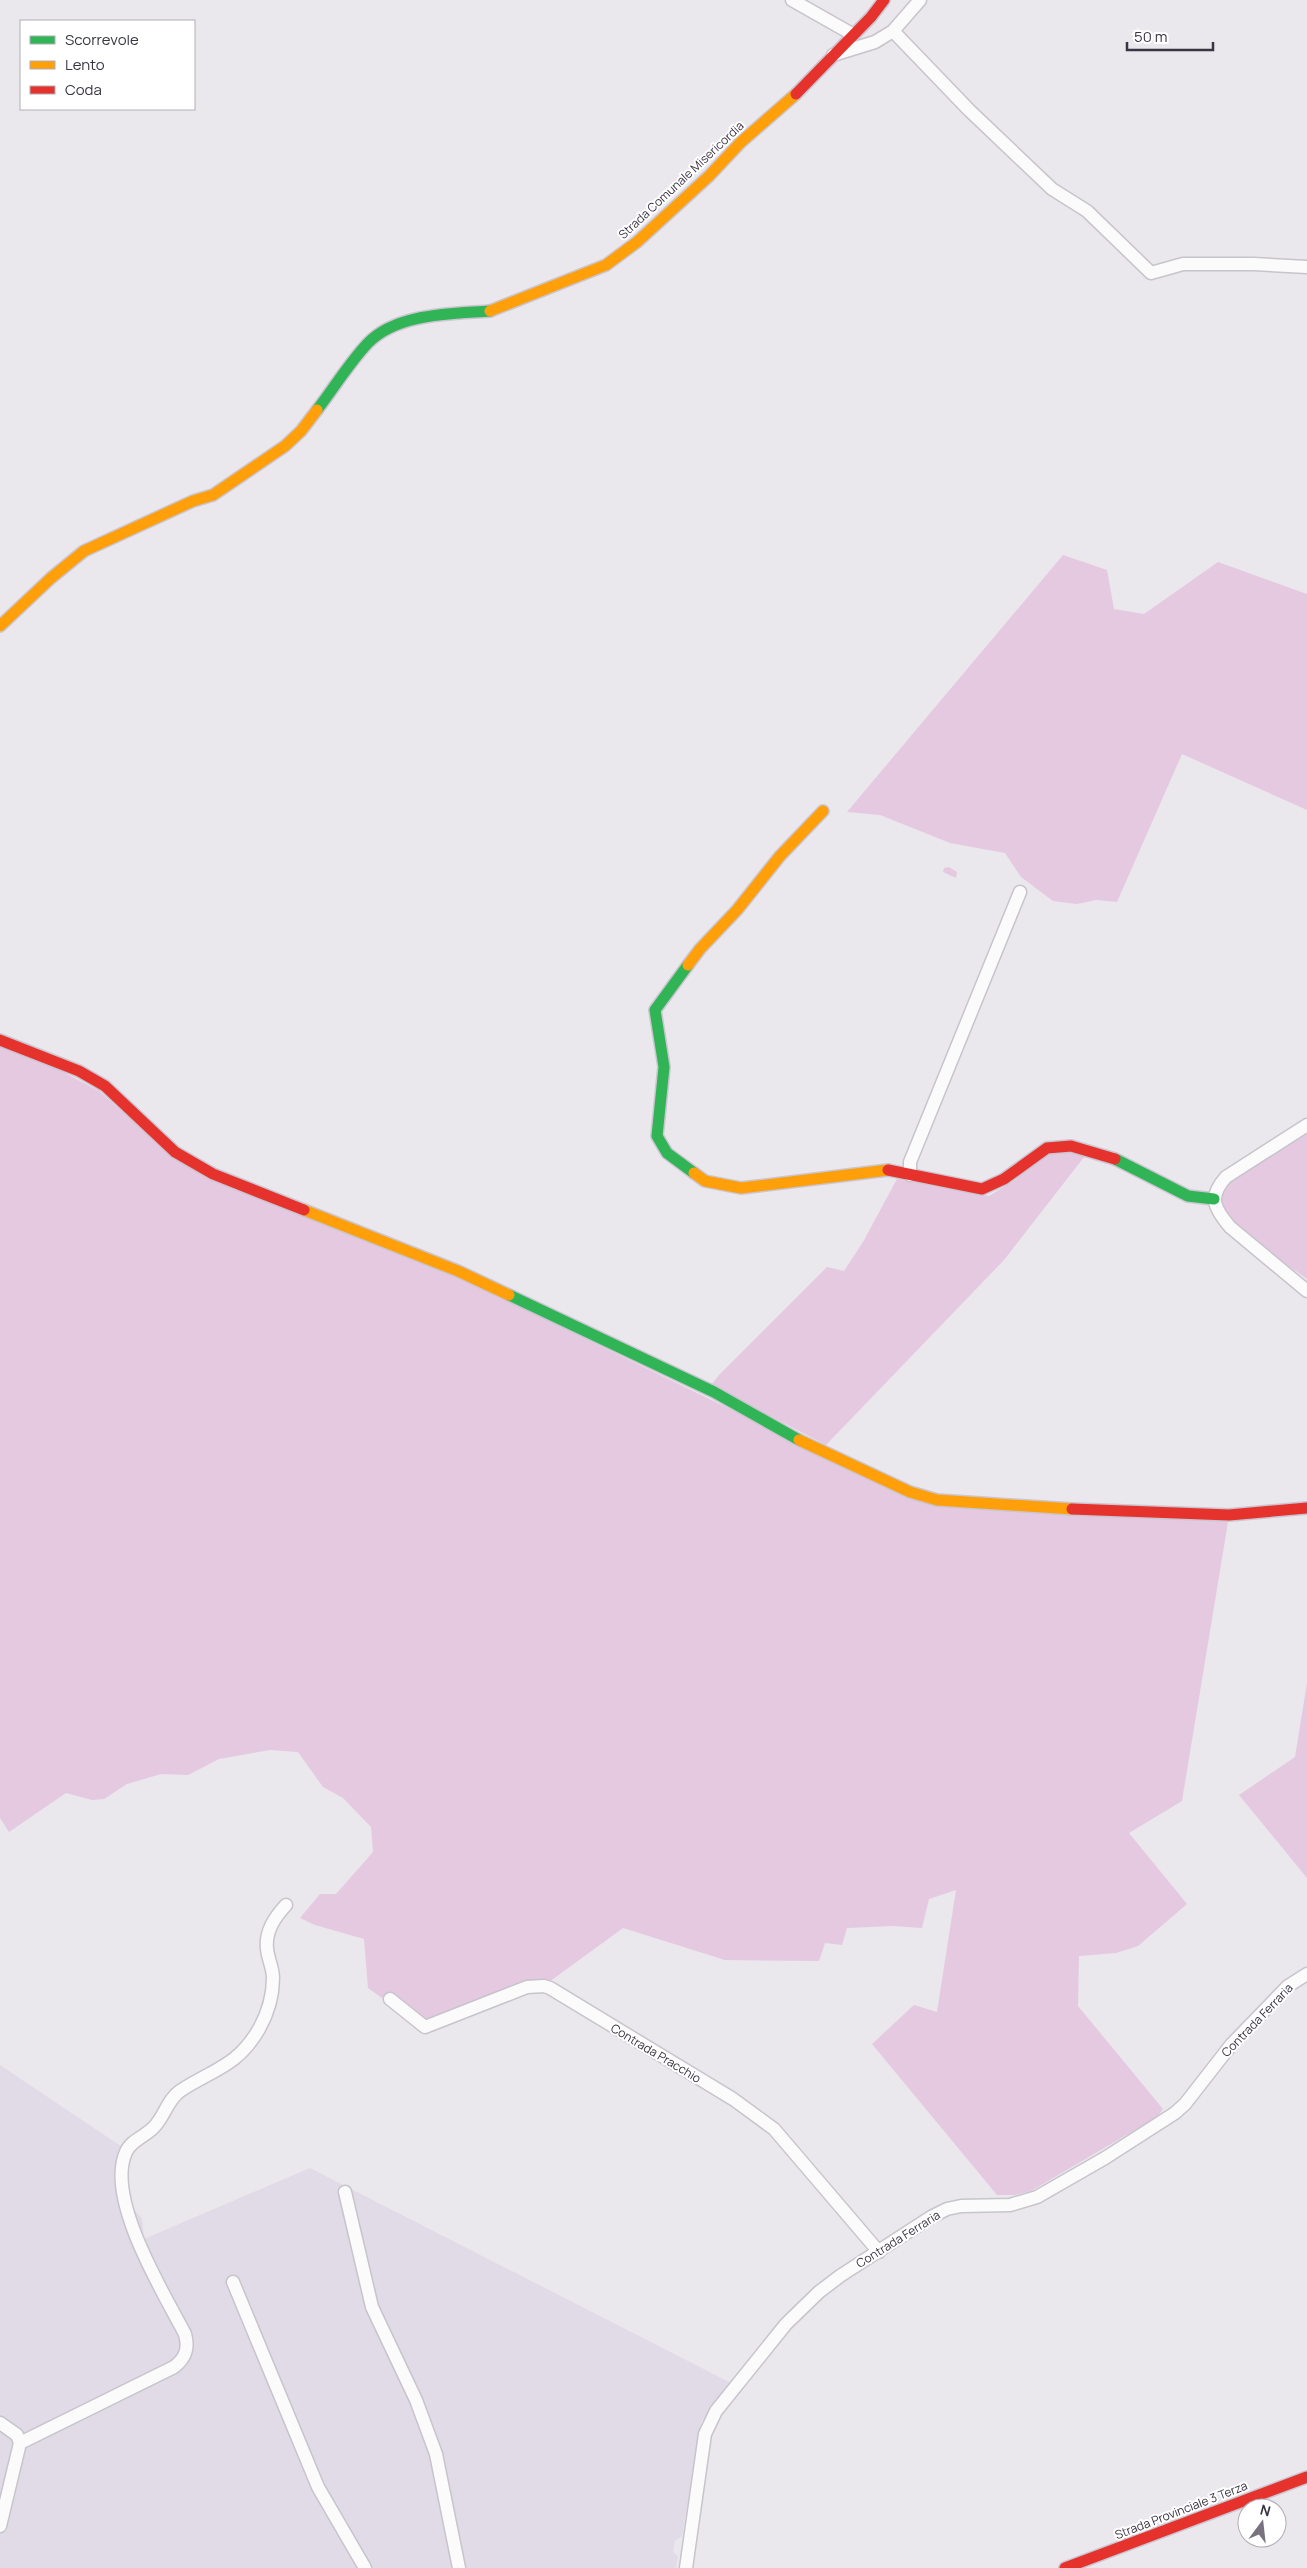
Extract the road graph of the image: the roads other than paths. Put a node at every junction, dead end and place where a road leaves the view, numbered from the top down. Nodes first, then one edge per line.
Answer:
1 (792, 0) edge
2 (884, 0) edge
3 (920, 0) edge
4 (893, 31) junction
5 (852, 34) junction
6 (833, 55) junction
7 (1307, 267) edge
8 (0, 626) edge
9 (824, 811) dead end
10 (1020, 892) dead end
11 (0, 1040) edge
12 (1307, 1126) edge
13 (910, 1174) junction
14 (1214, 1199) junction
15 (1307, 1291) edge
16 (1307, 1508) edge
17 (286, 1905) dead end
18 (1307, 1974) edge
19 (390, 1999) dead end
20 (345, 2192) dead end
21 (879, 2252) junction
22 (233, 2282) dead end
23 (0, 2423) edge
24 (20, 2443) junction
25 (1307, 2477) edge
26 (0, 2526) edge
27 (365, 2568) edge
28 (459, 2568) edge
29 (686, 2568) edge
30 (1065, 2568) edge

1 - 5 street
2 - 5 street, Strada Comunale Misericordia
3 - 4 street
4 - 6 street
4 - 7 street
5 - 6 street, Strada Comunale Misericordia
6 - 8 street, Strada Comunale Misericordia
9 - 13 street
10 - 13 street
11 - 16 street
12 - 14 street
13 - 14 street
14 - 15 street
17 - 24 street
18 - 21 street, Contrada Ferraria
19 - 21 street, Contrada Pracchio
20 - 28 street
21 - 29 street, Contrada Ferraria
22 - 27 street
23 - 24 street
24 - 26 street
25 - 30 street, Strada Provinciale 3 Terza

